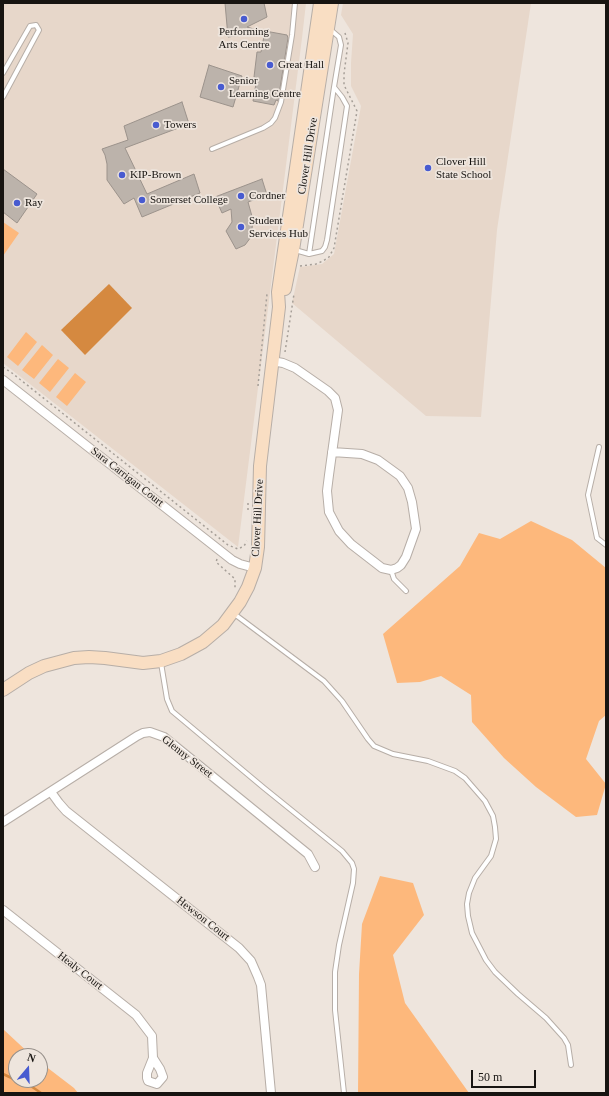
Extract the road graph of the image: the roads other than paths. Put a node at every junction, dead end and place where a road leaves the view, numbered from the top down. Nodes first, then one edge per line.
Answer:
1 (295, 3) edge
2 (320, 3) edge
3 (332, 3) edge
4 (328, 31) junction
5 (314, 40) junction
6 (3, 73) edge
7 (334, 87) junction
8 (3, 98) edge
9 (212, 149) dead end
10 (284, 242) junction
11 (294, 250) junction
12 (309, 254) junction
13 (279, 307) junction
14 (278, 362) junction
15 (3, 380) edge
16 (599, 447) dead end
17 (332, 452) junction
18 (606, 545) edge
19 (255, 568) junction
20 (391, 570) junction
21 (406, 591) dead end
22 (233, 613) junction
23 (161, 661) junction
24 (3, 690) edge
25 (51, 792) junction
26 (3, 822) edge
27 (315, 867) dead end
28 (3, 910) edge
29 (153, 1058) dead end
30 (572, 1065) dead end
31 (271, 1093) edge
32 (344, 1093) edge

1 - 9 lane
2 - 5 street, Clover Hill Drive
3 - 4 street, Clover Hill Drive
4 - 5 lane
4 - 7 lane
4 - 11 street, Clover Hill Drive
5 - 10 street, Clover Hill Drive
6 - 8 lane
7 - 12 lane
7 - 12 lane
10 - 11 lane
10 - 13 street, Clover Hill Drive
11 - 12 lane
11 - 13 street, Clover Hill Drive
13 - 14 street, Clover Hill Drive
14 - 17 street
14 - 19 street, Clover Hill Drive
15 - 19 street, Sara Carrigan Court
16 - 18 lane
17 - 20 street
17 - 20 street
19 - 22 street, Clover Hill Drive
20 - 21 lane
22 - 23 street, Clover Hill Drive
22 - 30 lane
23 - 24 street, Clover Hill Drive
23 - 32 lane
25 - 26 street, Glenny Street
25 - 27 street, Glenny Street
25 - 31 street, Hewson Court
28 - 29 street, Healy Court

